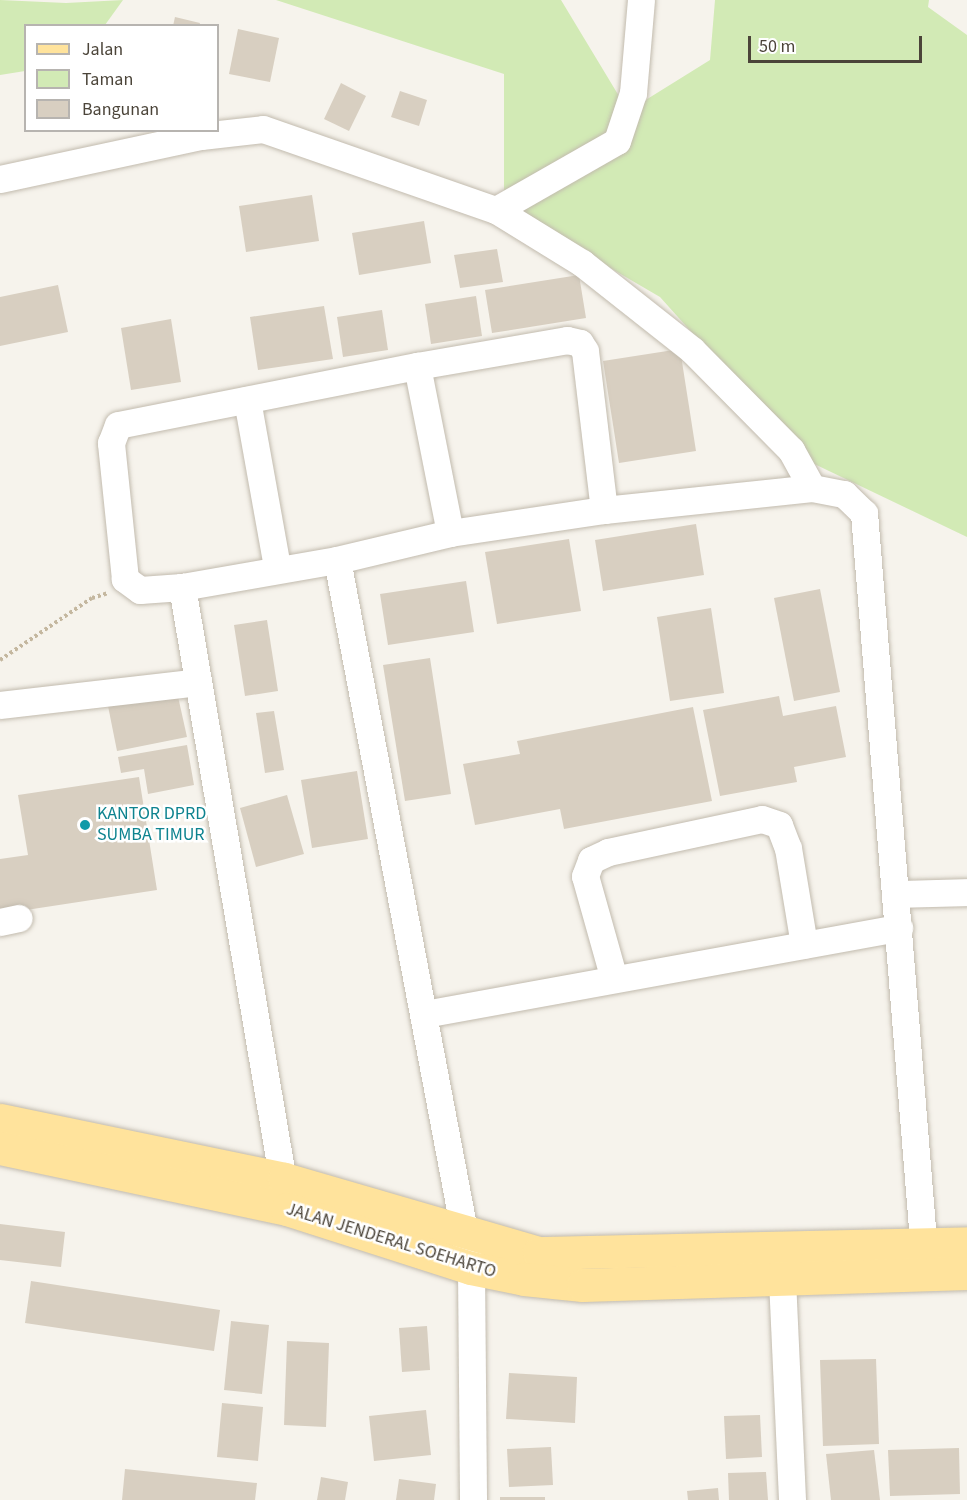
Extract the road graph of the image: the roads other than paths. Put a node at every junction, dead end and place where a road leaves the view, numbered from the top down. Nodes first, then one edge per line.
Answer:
1 (641, 0) edge
2 (0, 179) edge
3 (496, 210) junction
4 (417, 366) junction
5 (247, 400) junction
6 (812, 488) junction
7 (604, 510) junction
8 (450, 533) junction
9 (337, 560) junction
10 (277, 567) junction
11 (182, 587) junction
12 (198, 682) junction
13 (0, 705) edge
14 (967, 892) edge
15 (897, 894) junction
16 (899, 928) junction
17 (804, 945) junction
18 (614, 979) junction
19 (424, 1014) junction
20 (0, 1120) edge
21 (0, 1148) edge
22 (285, 1194) junction
23 (465, 1235) junction
24 (967, 1243) edge
25 (924, 1259) junction
26 (471, 1269) junction
27 (967, 1273) edge
28 (782, 1279) junction
29 (473, 1500) edge
30 (792, 1500) edge

1 - 3 street
2 - 3 street
3 - 6 street
4 - 5 street
4 - 7 street
4 - 8 street
5 - 10 street
5 - 11 street
6 - 7 street
6 - 15 street
7 - 8 street
8 - 9 street
9 - 10 street
9 - 19 street
10 - 11 street
11 - 12 street
12 - 13 street
12 - 22 street
14 - 15 street
15 - 16 street
16 - 17 street
16 - 25 street
17 - 18 street
17 - 18 street
18 - 19 street
19 - 23 street
20 - 22 main road, JALAN JENDERAL SOEHARTO
21 - 22 main road, JALAN JENDERAL SOEHARTO
22 - 23 main road, JALAN JENDERAL SOEHARTO
22 - 26 main road, JALAN JENDERAL SOEHARTO
23 - 25 main road, JALAN JENDERAL SOEHARTO
23 - 26 street
24 - 25 main road, JALAN JENDERAL SOEHARTO
25 - 27 main road, JALAN JENDERAL SOEHARTO
25 - 28 main road, JALAN JENDERAL SOEHARTO
26 - 28 main road, JALAN JENDERAL SOEHARTO
26 - 29 street
28 - 30 street

